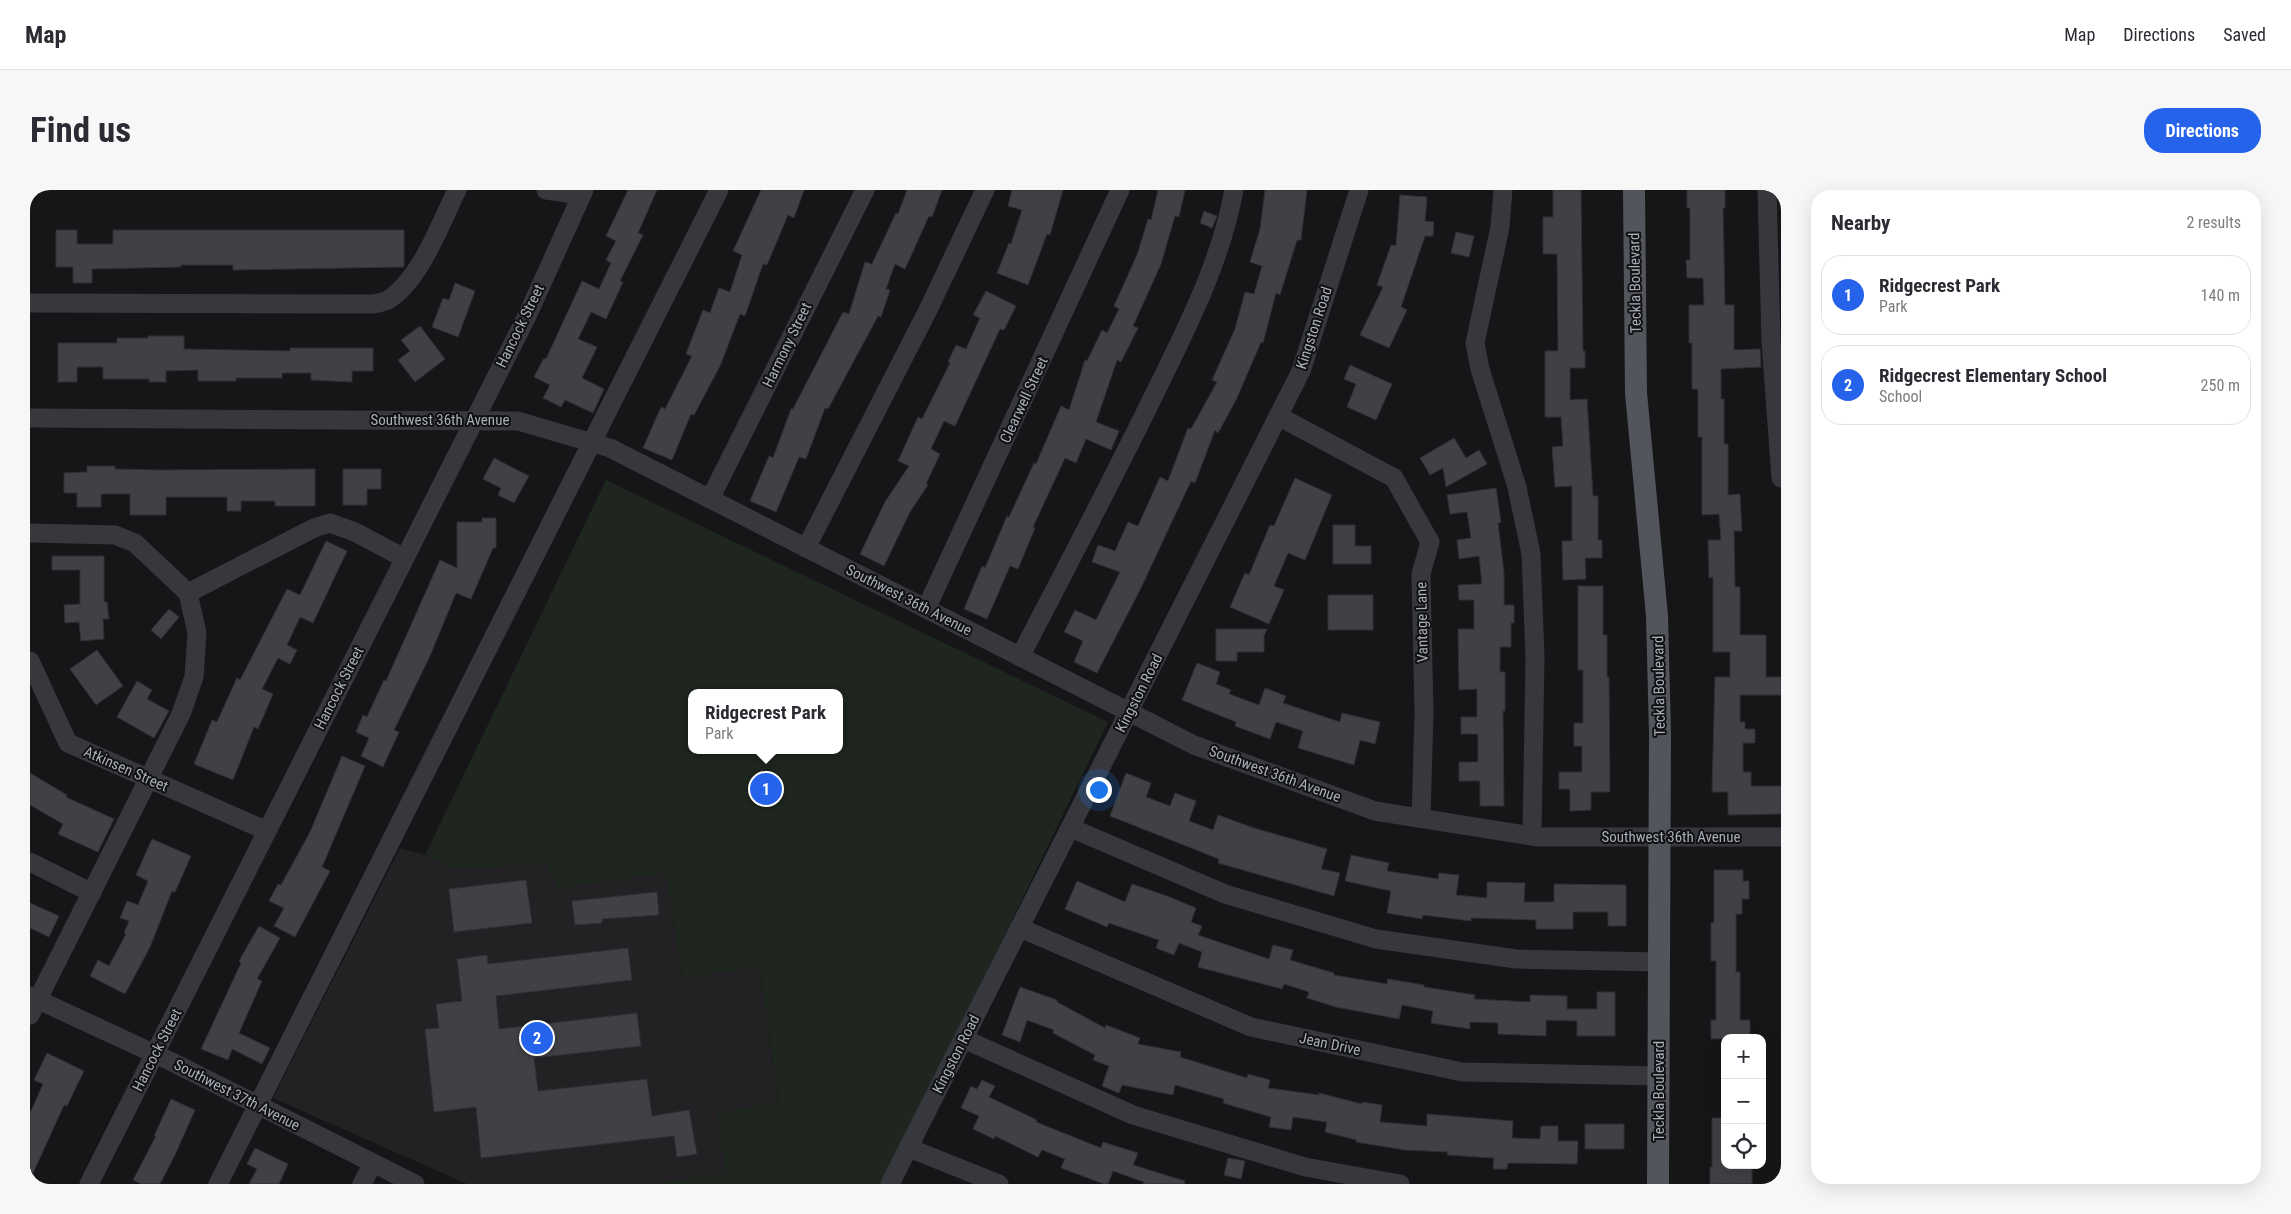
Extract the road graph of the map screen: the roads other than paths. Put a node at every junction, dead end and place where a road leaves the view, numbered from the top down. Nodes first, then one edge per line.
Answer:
1 (457, 190) edge
2 (546, 190) edge
3 (719, 190) edge
4 (864, 190) edge
5 (984, 190) edge
6 (1120, 190) edge
7 (1234, 190) edge
8 (1358, 190) edge
9 (1503, 190) edge
10 (1634, 190) edge
11 (1767, 190) edge
12 (582, 193) edge
13 (30, 302) edge
14 (1278, 416) junction
15 (30, 418) edge
16 (474, 420) junction
17 (592, 443) junction
18 (1781, 478) edge
19 (710, 499) junction
20 (30, 533) edge
21 (806, 548) junction
22 (404, 558) junction
23 (188, 593) junction
24 (926, 609) junction
25 (1020, 656) junction
26 (30, 660) edge
27 (1129, 712) junction
28 (150, 779) junction
29 (1421, 818) junction
30 (1071, 828) junction
31 (267, 831) junction
32 (1532, 836) junction
33 (1660, 837) junction
34 (1781, 837) edge
35 (30, 862) edge
36 (92, 893) junction
37 (1020, 928) junction
38 (1659, 962) junction
39 (33, 1004) edge
40 (964, 1039) junction
41 (155, 1054) junction
42 (1659, 1076) junction
43 (258, 1105) junction
44 (909, 1148) junction
45 (373, 1163) junction
46 (89, 1184) edge
47 (218, 1184) edge
48 (362, 1184) edge
49 (415, 1184) edge
50 (890, 1184) edge
51 (1000, 1184) edge
52 (1400, 1184) edge
53 (1658, 1184) edge

1 - 13 street
2 - 12 street
3 - 17 street
4 - 19 street, Harmony Street
5 - 21 street
6 - 24 street, Clearwell Street
7 - 25 street
8 - 14 street, Kingston Road
9 - 32 street
10 - 33 main road, Teckla Boulevard
11 - 18 street
12 - 16 street, Hancock Street
14 - 27 street, Kingston Road
14 - 29 street, Vantage Lane
15 - 16 street, Southwest 36th Avenue
16 - 17 street, Southwest 36th Avenue
16 - 22 street, Hancock Street
17 - 19 street, Southwest 36th Avenue
17 - 43 street
19 - 21 street, Southwest 36th Avenue
20 - 23 street
21 - 24 street, Southwest 36th Avenue
22 - 23 street
22 - 31 street, Hancock Street
23 - 28 street
24 - 25 street, Southwest 36th Avenue
25 - 27 street, Southwest 36th Avenue
26 - 28 street, Atkinsen Street
27 - 29 street, Southwest 36th Avenue
27 - 30 street, Kingston Road
28 - 31 street, Atkinsen Street
28 - 36 street
29 - 32 street, Southwest 36th Avenue
30 - 37 street, Kingston Road
30 - 38 street
31 - 41 street, Hancock Street
32 - 33 street, Southwest 36th Avenue
33 - 34 street, Southwest 36th Avenue
33 - 38 main road, Teckla Boulevard
35 - 36 street
36 - 39 street
37 - 40 street, Kingston Road
37 - 42 street, Jean Drive
38 - 42 main road, Teckla Boulevard
39 - 41 street, Southwest 37th Avenue
40 - 44 street, Kingston Road
40 - 52 street
41 - 43 street, Southwest 37th Avenue
41 - 46 street, Hancock Street
42 - 53 main road, Teckla Boulevard
43 - 45 street, Southwest 37th Avenue
43 - 47 street
44 - 50 street, Kingston Road
44 - 51 street
45 - 48 street
45 - 49 street, Southwest 37th Avenue

